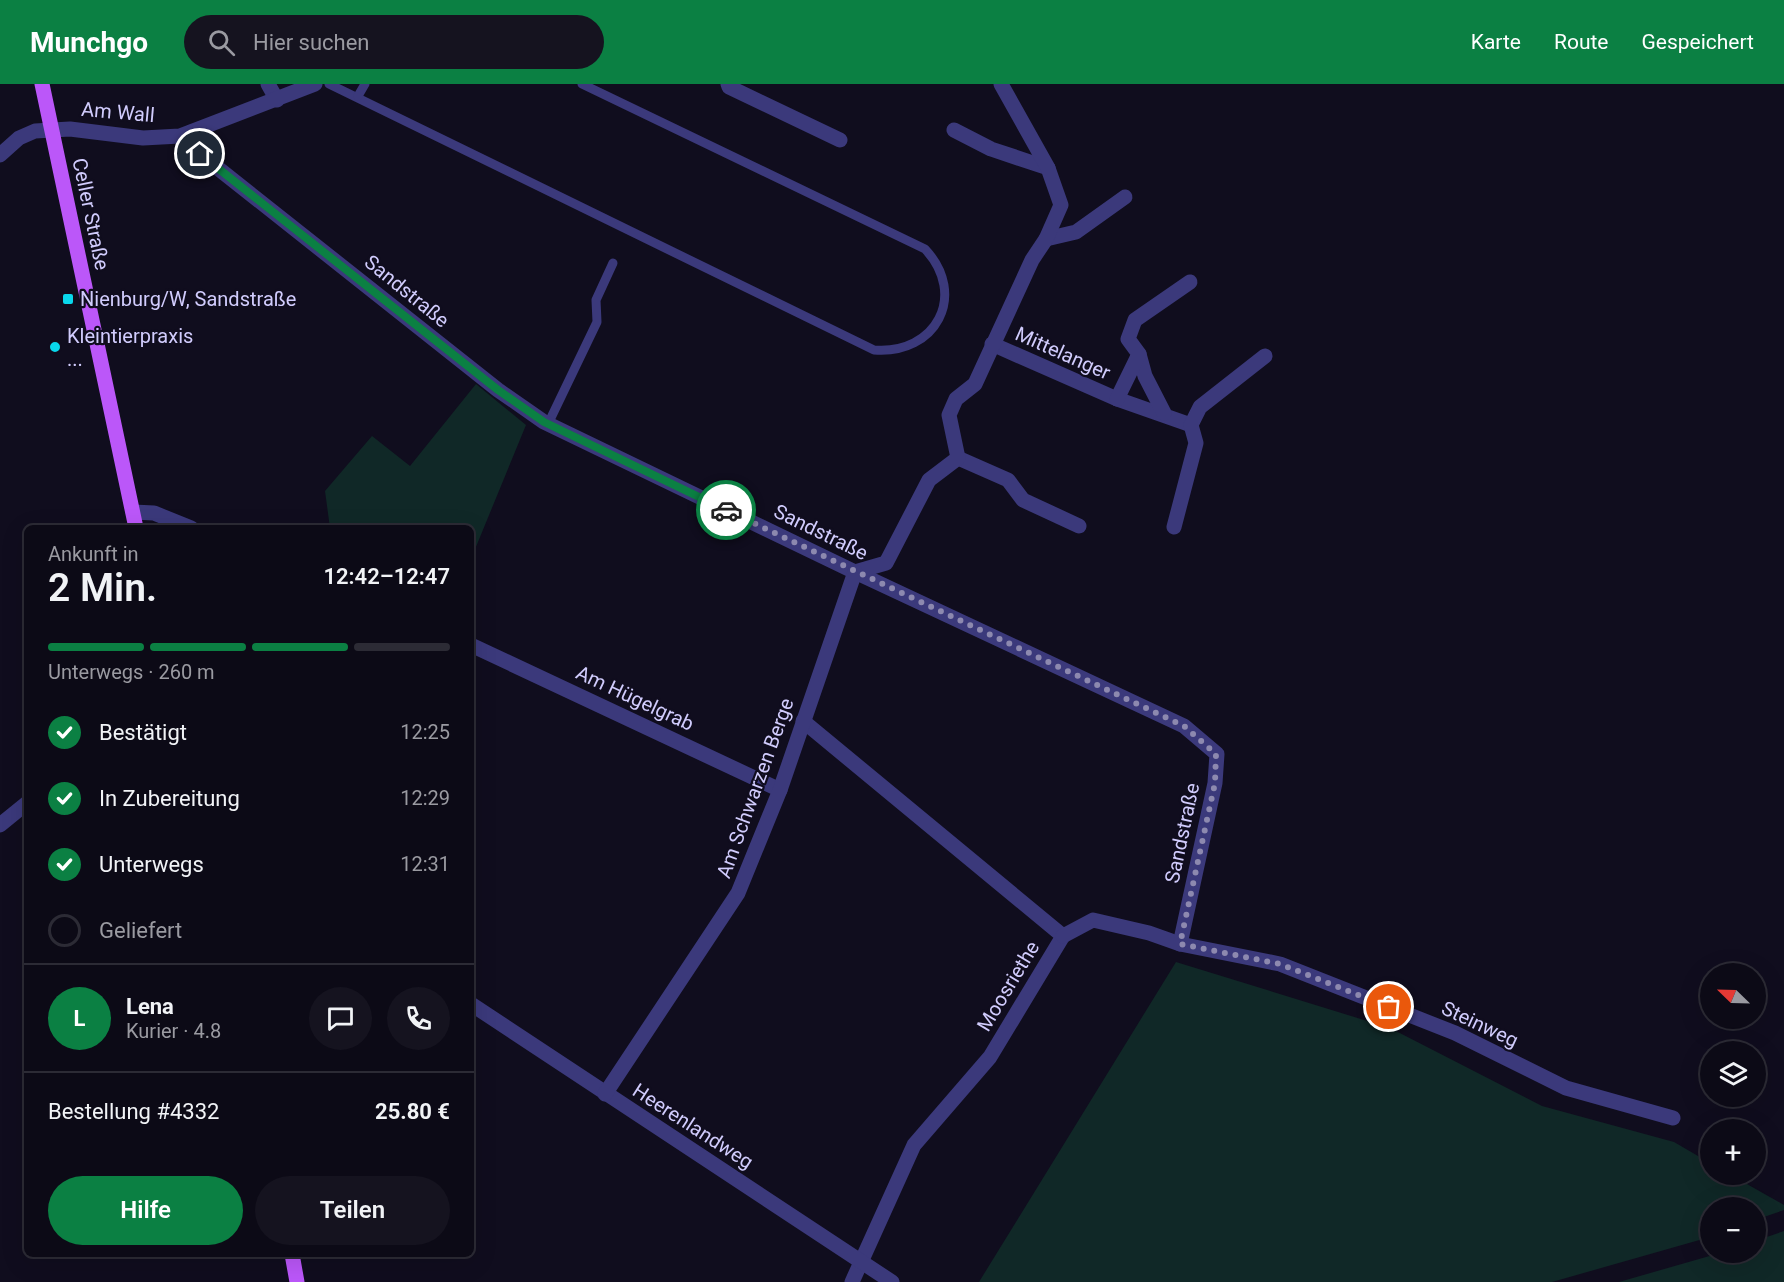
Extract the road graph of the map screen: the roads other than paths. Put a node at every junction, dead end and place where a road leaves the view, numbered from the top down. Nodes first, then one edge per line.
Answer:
1 (42, 84) edge
2 (268, 84) edge
3 (315, 84) edge
4 (329, 84) edge
5 (364, 84) edge
6 (582, 84) edge
7 (728, 84) edge
8 (1001, 84) edge
9 (358, 96) junction
10 (277, 100) junction
11 (52, 130) junction
12 (954, 130) dead end
13 (191, 132) junction
14 (840, 140) dead end
15 (0, 154) edge
16 (1048, 168) junction
17 (1125, 197) dead end
18 (1046, 239) junction
19 (613, 263) dead end
20 (1190, 282) dead end
21 (992, 344) junction
22 (1139, 354) junction
23 (1265, 356) dead end
24 (1117, 399) junction
25 (1164, 413) junction
26 (548, 424) junction
27 (1191, 425) junction
28 (958, 458) junction
29 (133, 512) junction
30 (135, 525) edge
31 (184, 525) edge
32 (1079, 526) dead end
33 (1174, 527) dead end
34 (855, 572) junction
35 (474, 646) edge
36 (803, 721) junction
37 (780, 790) junction
38 (24, 805) edge
39 (0, 825) edge
40 (1063, 936) junction
41 (1180, 944) junction
42 (474, 1006) edge
43 (605, 1094) junction
44 (1673, 1118) dead end
45 (293, 1257) edge
46 (863, 1262) junction
47 (297, 1282) edge
48 (852, 1282) edge
49 (892, 1282) edge

1 - 11 main road, Celler Straße
2 - 10 street
3 - 10 street, Am Wall
4 - 9 lane
5 - 9 lane
6 - 9 lane
7 - 14 street
8 - 16 street
10 - 13 street, Am Wall
11 - 13 street, Am Wall
11 - 15 street, Am Wall
11 - 29 main road, Celler Straße
12 - 16 street
13 - 26 street, Sandstraße
16 - 18 street
17 - 18 street
18 - 21 street
19 - 26 lane
20 - 22 street, Mittelanger
21 - 24 street, Mittelanger
21 - 28 street
22 - 24 street, Mittelanger
22 - 25 street, Mittelanger
23 - 27 street
24 - 25 street, Mittelanger
25 - 27 street, Mittelanger
26 - 34 street, Sandstraße
27 - 33 street
28 - 32 street
28 - 34 street
29 - 30 main road, Celler Straße
29 - 31 street
34 - 36 street, Am Schwarzen Berge
34 - 41 street, Sandstraße
35 - 37 street, Am Hügelgrab
36 - 37 street, Am Schwarzen Berge
36 - 40 street, Moosriethe
37 - 43 street, Am Schwarzen Berge
38 - 39 street
40 - 41 street, Steinweg
40 - 46 street, Moosriethe
41 - 44 street, Steinweg
42 - 43 street, Heerenlandweg
43 - 46 street, Heerenlandweg
45 - 47 main road
46 - 48 street, Moosriethe
46 - 49 street, Heerenlandweg

